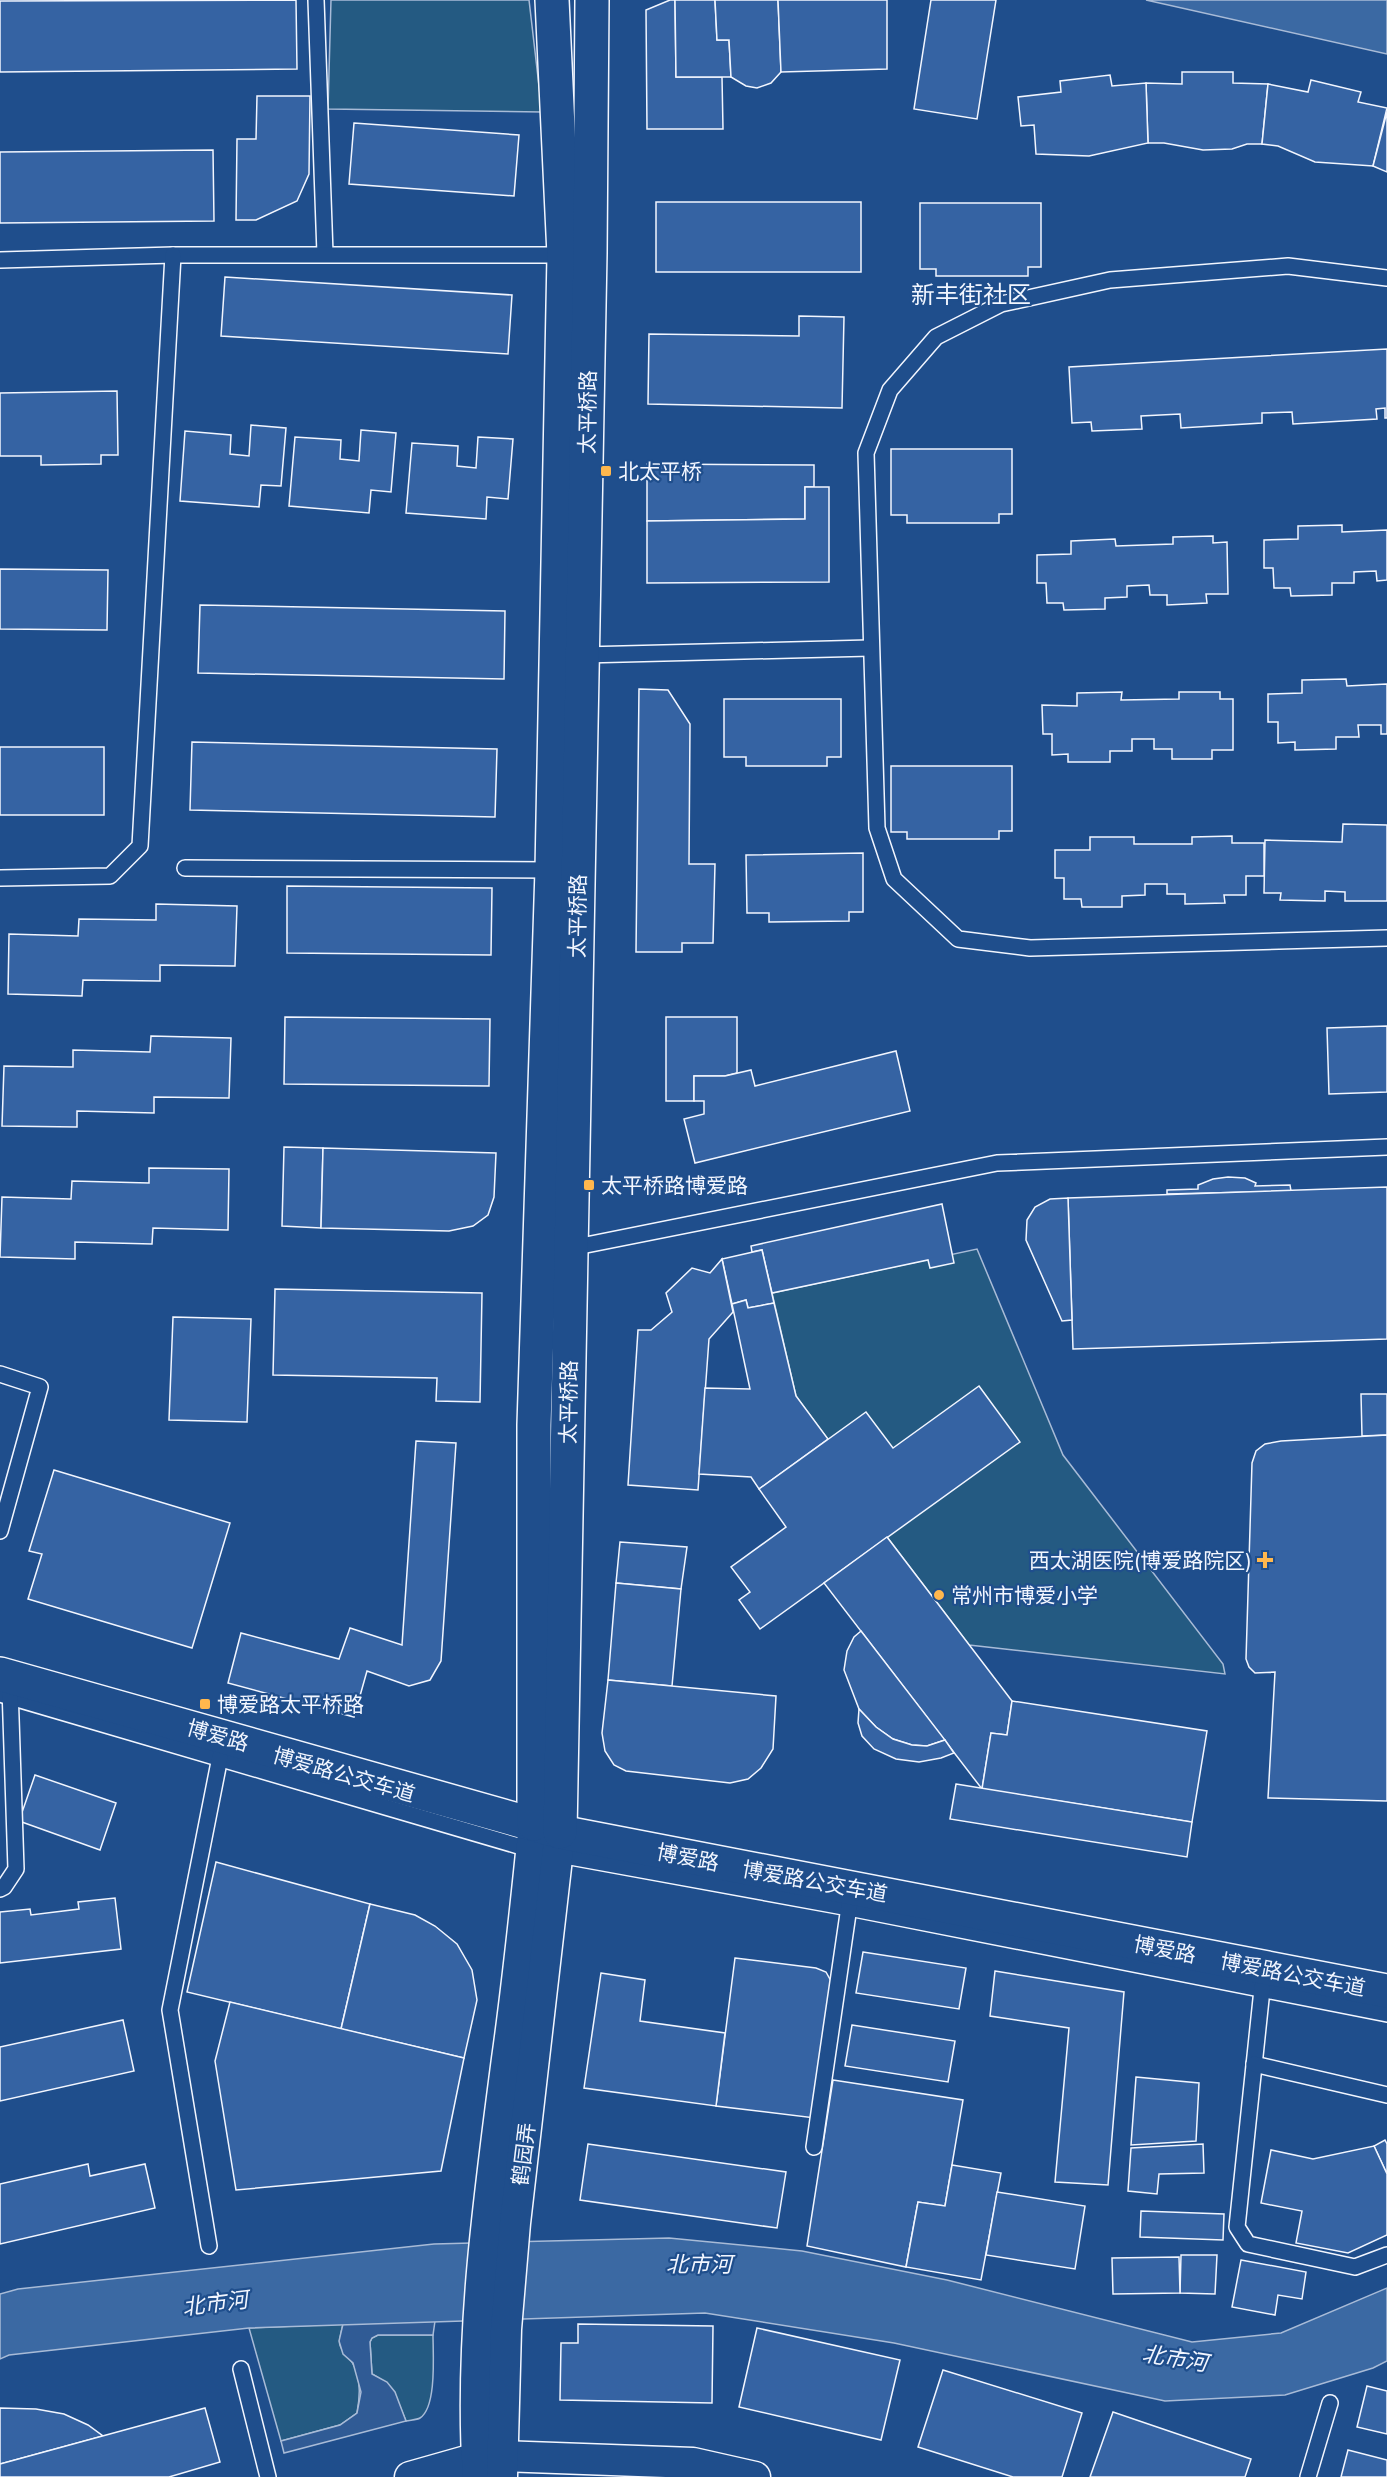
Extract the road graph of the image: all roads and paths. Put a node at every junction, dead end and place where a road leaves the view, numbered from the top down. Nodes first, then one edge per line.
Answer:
1 (316, 0) edge
2 (552, 0) edge
3 (592, 0) edge
4 (325, 254) junction
5 (173, 255) junction
6 (564, 255) junction
7 (0, 260) edge
8 (1387, 278) edge
9 (870, 648) junction
10 (583, 655) junction
11 (185, 868) dead end
12 (552, 870) junction
13 (0, 878) edge
14 (1387, 938) edge
15 (1387, 1147) edge
16 (571, 1248) junction
17 (0, 1374) edge
18 (0, 1531) edge
19 (5, 1685) edge
20 (222, 1748) junction
21 (546, 1840) junction
22 (0, 1888) edge
23 (850, 1898) junction
24 (1263, 1979) junction
25 (1387, 1990) edge
26 (1387, 2014) edge
27 (1254, 2064) junction
28 (1387, 2095) edge
29 (814, 2147) dead end
30 (209, 2246) dead end
31 (1387, 2255) edge
32 (241, 2369) dead end
33 (1330, 2403) dead end
34 (490, 2467) edge
35 (268, 2477) edge
36 (410, 2477) edge
37 (755, 2477) edge
38 (1308, 2477) edge

1 - 4 lane
2 - 6 main road
3 - 10 main road, 太平桥路
4 - 5 lane
4 - 6 lane
5 - 7 lane
5 - 13 lane
6 - 12 main road
8 - 9 lane
9 - 10 lane
9 - 14 lane
10 - 16 main road, 太平桥路
11 - 12 lane
12 - 21 main road
15 - 16 lane
16 - 21 main road, 太平桥路
17 - 18 lane
19 - 20 main road, 博爱路
19 - 22 lane
20 - 21 main road, 博爱路
20 - 30 lane
21 - 23 main road, 博爱路
21 - 34 street, 鹤园弄
23 - 24 main road, 博爱路
23 - 29 lane
24 - 25 main road, 博爱路
24 - 26 lane, 博爱路公交车道
24 - 27 lane
27 - 28 lane
27 - 31 lane
32 - 35 lane
33 - 38 lane
34 - 36 street
34 - 37 street

